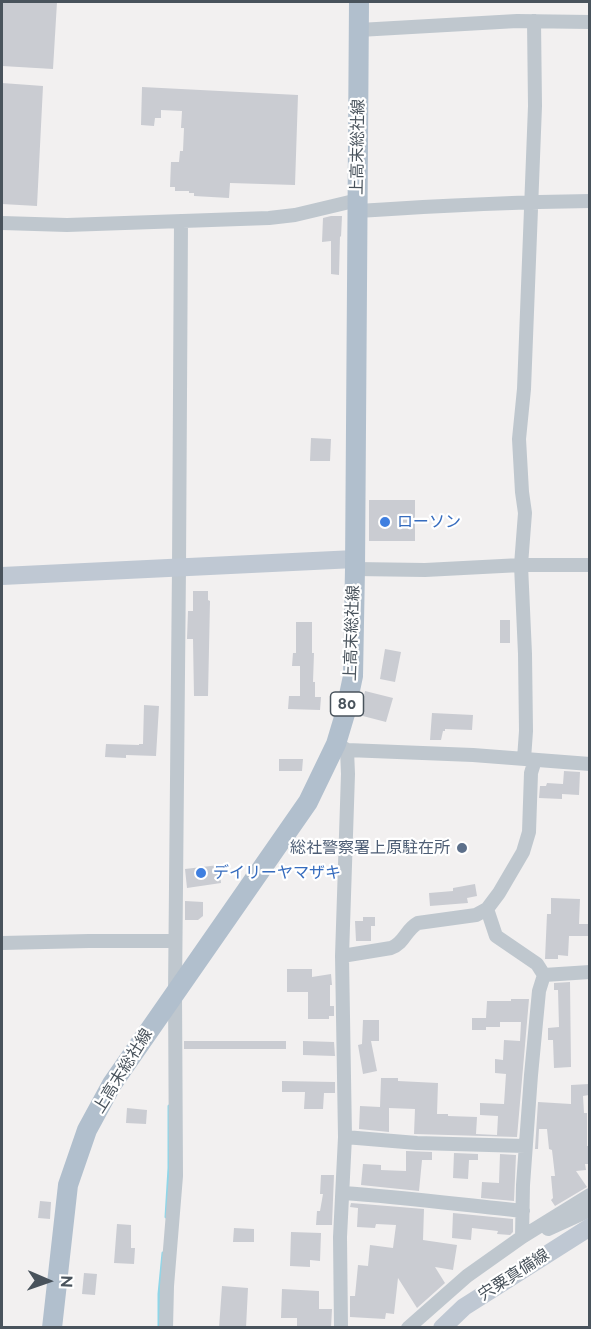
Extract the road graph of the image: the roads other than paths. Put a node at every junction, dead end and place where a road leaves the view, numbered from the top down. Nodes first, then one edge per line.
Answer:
1 (359, 2) edge
2 (534, 21) junction
3 (590, 22) edge
4 (359, 30) junction
5 (590, 201) edge
6 (531, 204) junction
7 (357, 205) junction
8 (180, 220) junction
9 (2, 223) edge
10 (355, 564) junction
11 (521, 565) junction
12 (590, 565) edge
13 (179, 567) junction
14 (2, 576) edge
15 (342, 747) junction
16 (529, 759) junction
17 (590, 764) edge
18 (488, 909) junction
19 (175, 941) junction
20 (2, 943) edge
21 (342, 956) junction
22 (590, 972) edge
23 (544, 975) junction
24 (175, 992) junction
25 (345, 1137) junction
26 (525, 1146) junction
27 (343, 1193) junction
28 (590, 1195) edge
29 (590, 1210) edge
30 (523, 1211) junction
31 (590, 1227) edge
32 (522, 1237) junction
33 (52, 1328) edge
34 (166, 1328) edge
35 (341, 1328) edge
36 (408, 1328) edge
37 (442, 1328) edge

1 - 4 main road, 上高末総社線 / 80
2 - 3 street
2 - 4 street
2 - 6 street
4 - 7 main road, 上高末総社線 / 80
5 - 6 street
6 - 7 street
6 - 11 street
7 - 8 street
7 - 10 main road, 上高末総社線 / 80
8 - 9 street
8 - 13 street
10 - 11 street
10 - 13 street
10 - 15 main road, 上高末総社線 / 80
11 - 12 street
11 - 16 street
13 - 14 street
13 - 19 street
15 - 16 street
15 - 21 street
15 - 24 main road, 上高末総社線 / 80
16 - 17 street
16 - 18 street
18 - 21 street
18 - 23 street
19 - 20 street
19 - 24 street
21 - 25 street
22 - 23 street
23 - 26 street
24 - 33 main road, 上高末総社線 / 80
24 - 34 street
25 - 26 street
25 - 27 street
26 - 30 street
27 - 30 street
27 - 35 street
28 - 32 street
29 - 32 street
30 - 32 street
31 - 37 street, 宍粟真備線
32 - 36 street

